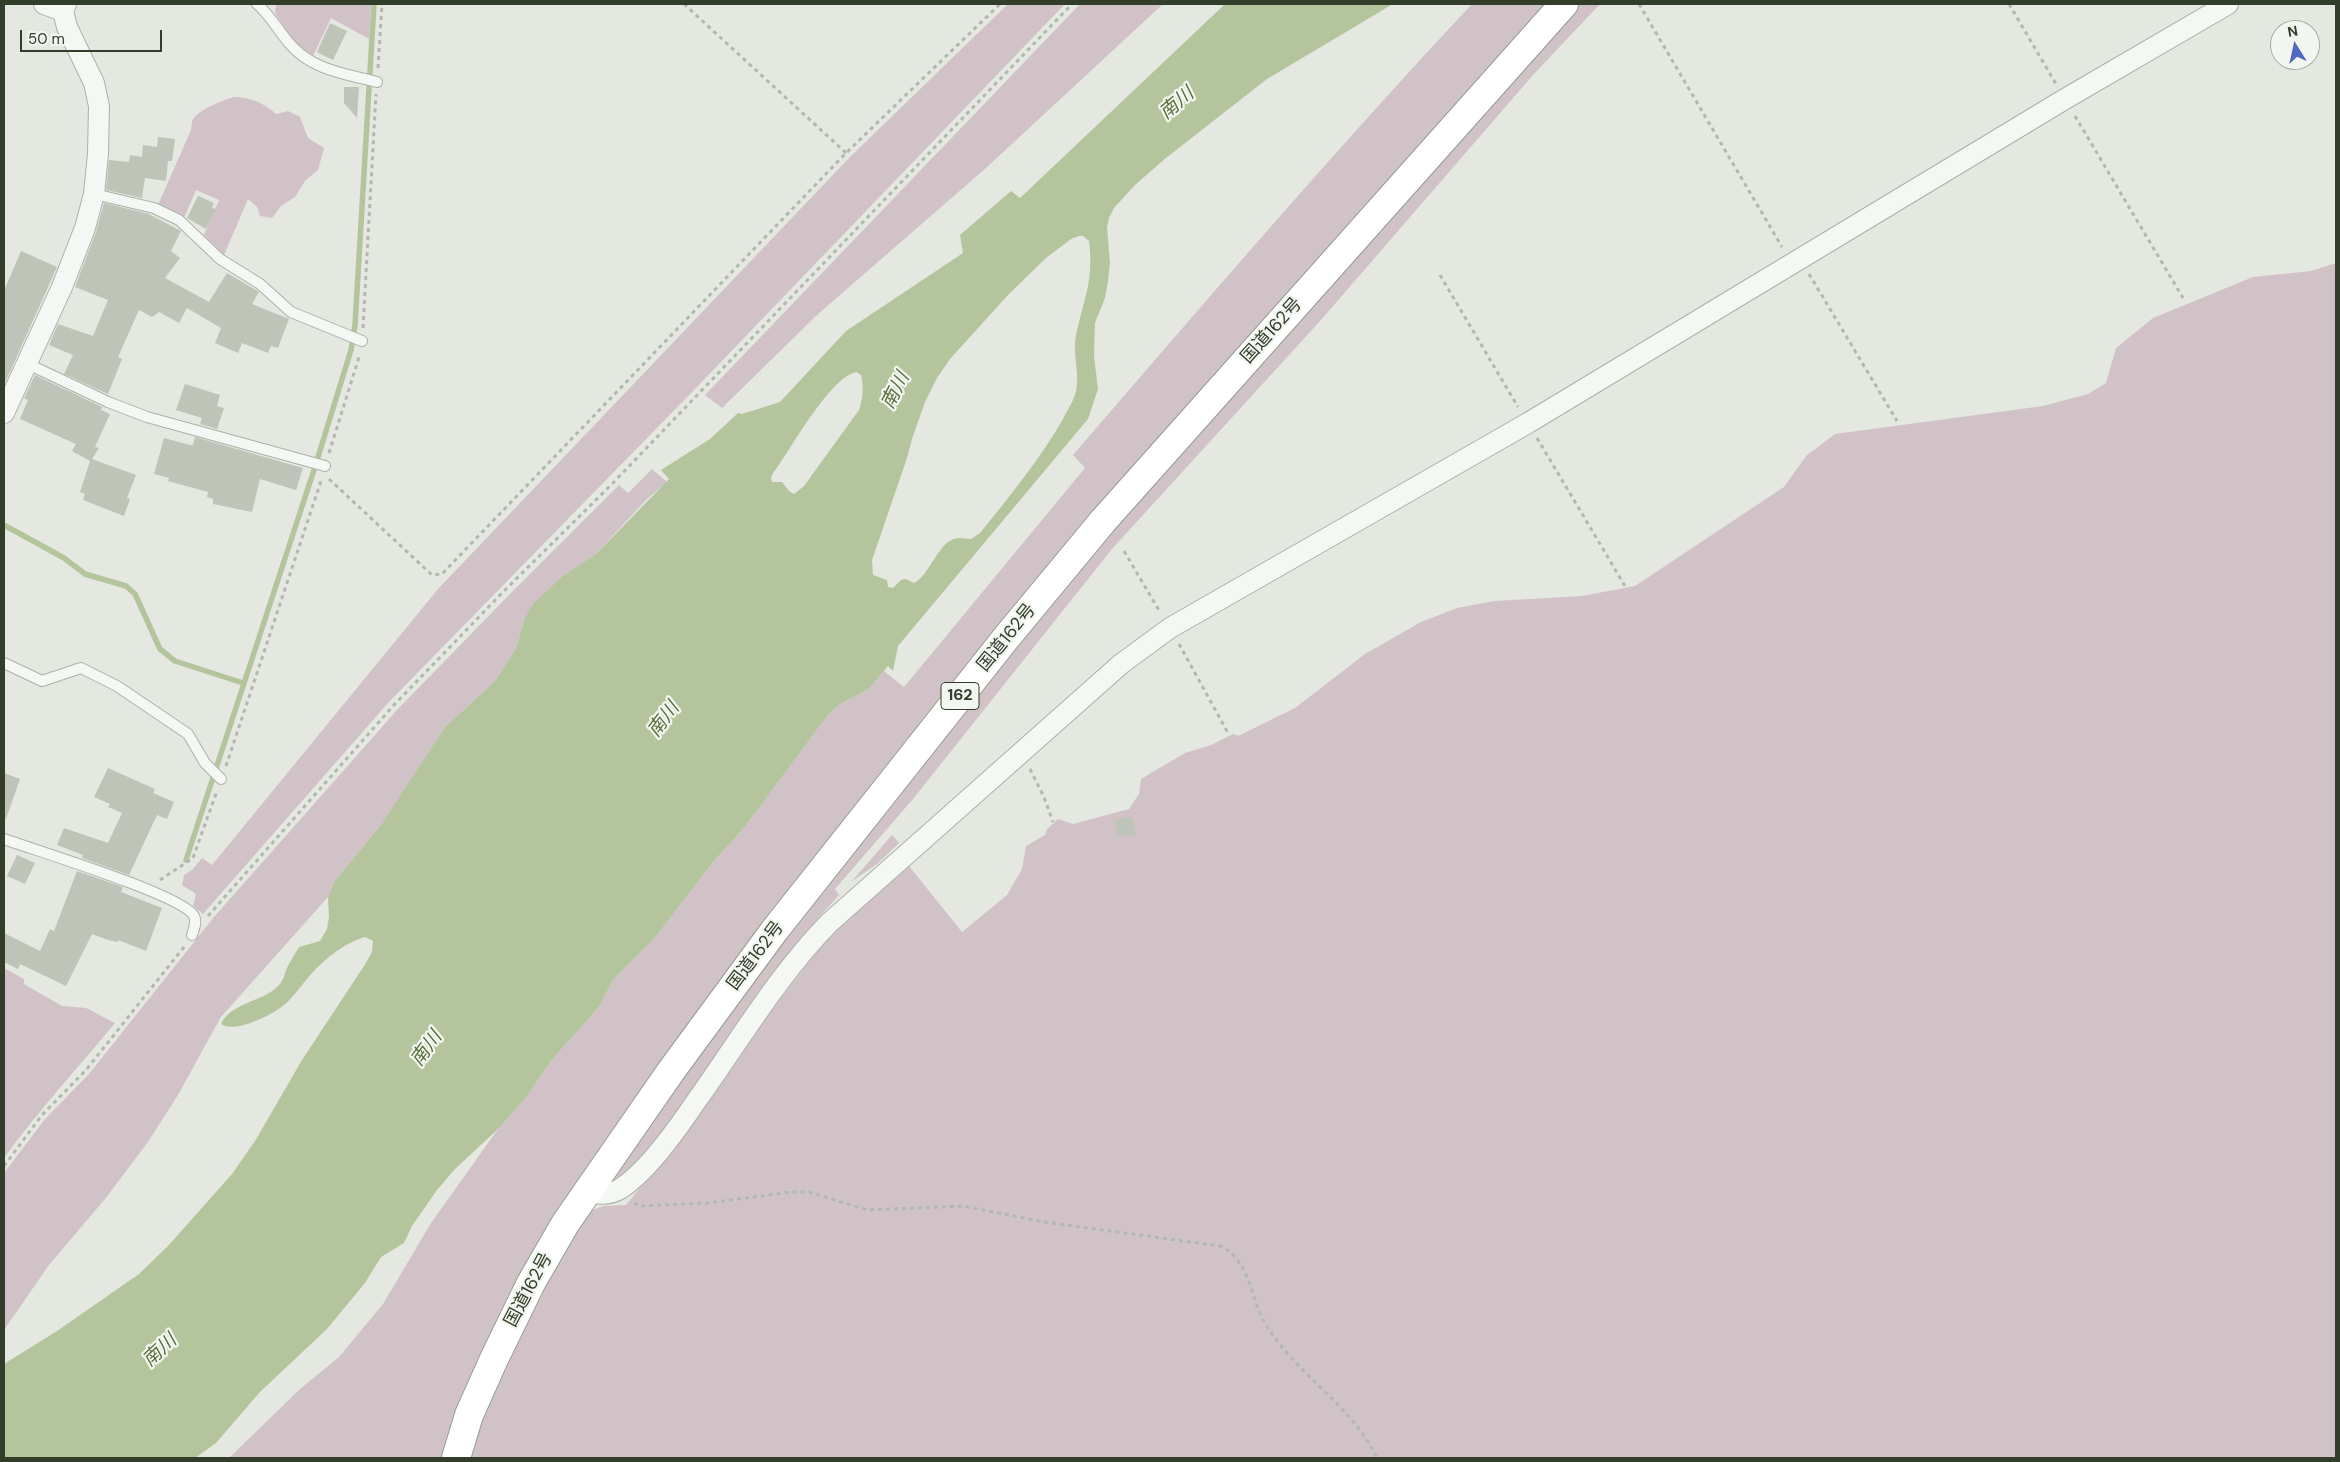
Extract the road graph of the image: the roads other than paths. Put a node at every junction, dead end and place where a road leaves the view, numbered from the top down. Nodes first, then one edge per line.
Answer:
1 (44, 4) edge
2 (257, 4) edge
3 (1564, 4) edge
4 (2228, 4) edge
5 (64, 7) edge
6 (377, 82) dead end
7 (94, 194) junction
8 (362, 341) dead end
9 (28, 364) junction
10 (4, 413) edge
11 (324, 470) road end
12 (4, 663) edge
13 (221, 779) dead end
14 (4, 839) edge
15 (192, 934) road end
16 (587, 1191) junction
17 (456, 1458) edge

1 - 5 street
2 - 6 lane
3 - 16 highway, 国道162号 / 162
4 - 16 street
5 - 7 street
7 - 8 lane
7 - 9 street
9 - 10 street
9 - 11 lane
12 - 13 lane
14 - 15 lane
16 - 17 highway, 国道162号 / 162

